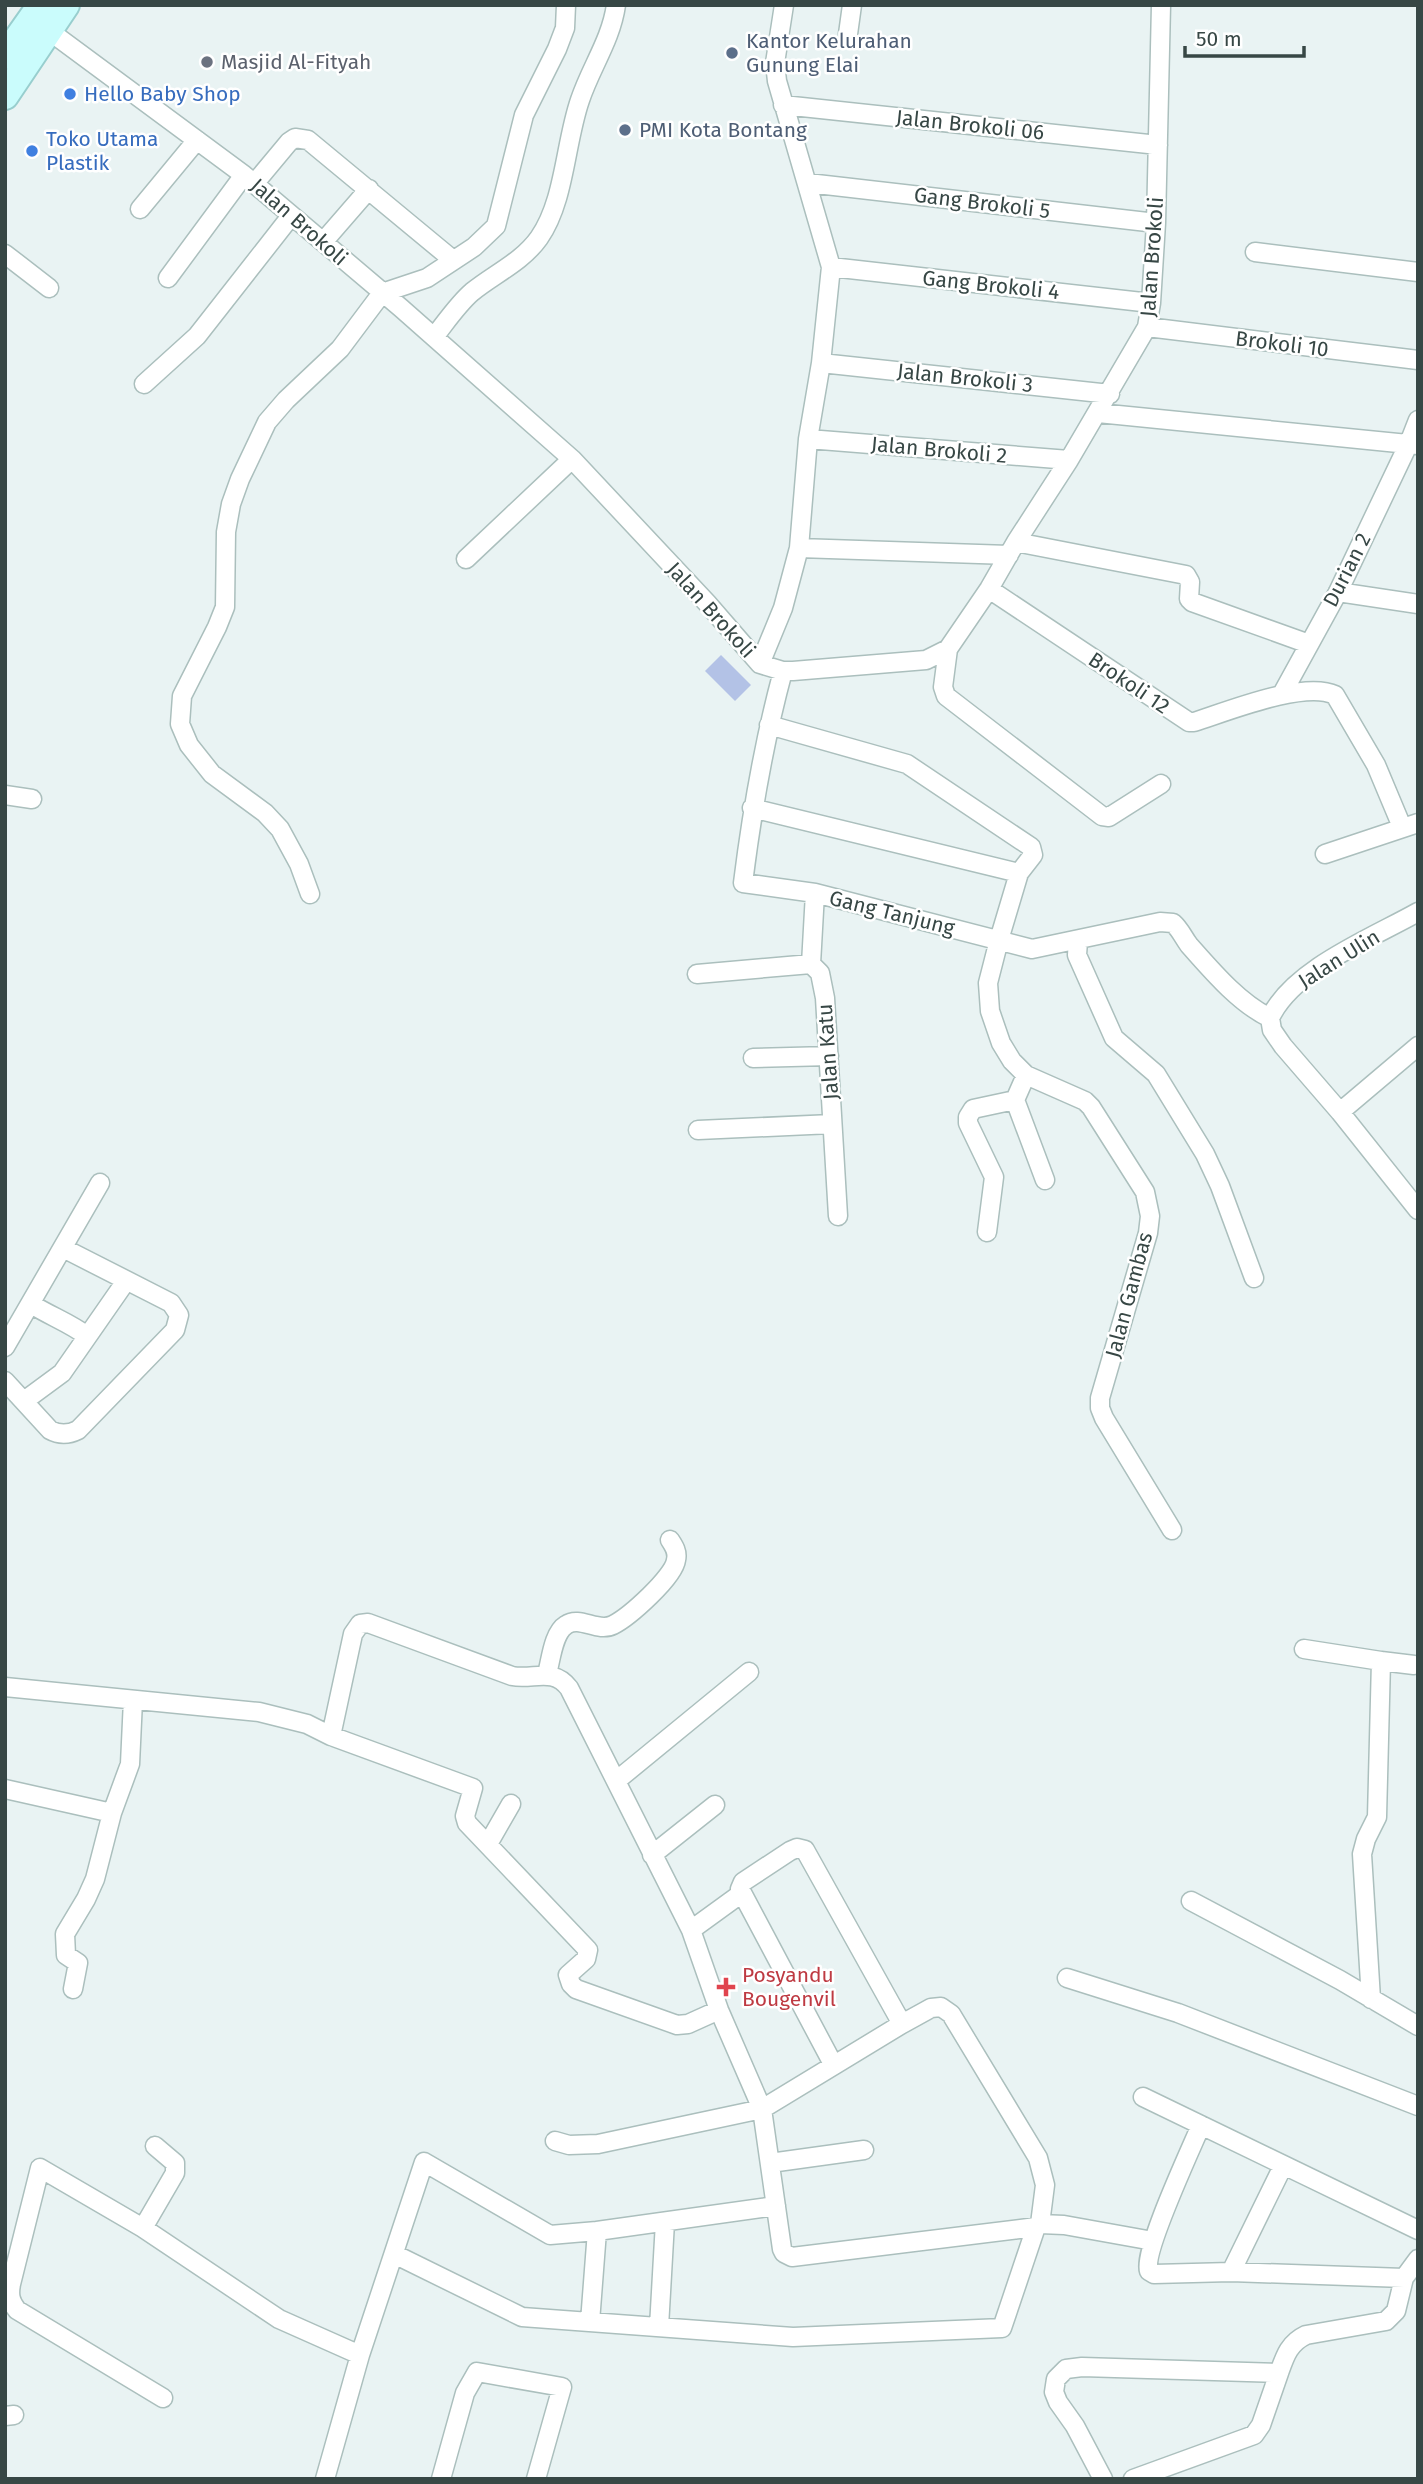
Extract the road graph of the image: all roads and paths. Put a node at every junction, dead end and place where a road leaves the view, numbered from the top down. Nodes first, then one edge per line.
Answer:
1 (66, 5) edge
2 (566, 5) edge
3 (616, 5) edge
4 (784, 5) edge
5 (852, 5) edge
6 (1161, 5) edge
7 (45, 18) edge
8 (848, 34) dead end
9 (5, 56) edge
10 (5, 96) edge
11 (783, 106) junction
12 (197, 140) junction
13 (1158, 145) junction
14 (249, 179) junction
15 (808, 183) junction
16 (369, 189) junction
17 (140, 209) dead end
18 (291, 216) junction
19 (1156, 223) junction
20 (323, 242) junction
21 (1255, 252) dead end
22 (5, 254) edge
23 (453, 260) junction
24 (831, 267) junction
25 (1418, 272) edge
26 (168, 278) dead end
27 (49, 288) dead end
28 (382, 293) junction
29 (1151, 303) junction
30 (1147, 327) junction
31 (429, 333) junction
32 (1418, 360) edge
33 (821, 363) junction
34 (144, 384) dead end
35 (1110, 394) junction
36 (1098, 414) junction
37 (1418, 420) edge
38 (808, 439) junction
39 (1413, 444) edge
40 (572, 459) junction
41 (1069, 460) junction
42 (799, 548) junction
43 (1012, 549) junction
44 (466, 559) dead end
45 (989, 589) junction
46 (1338, 592) junction
47 (1418, 604) edge
48 (1308, 644) junction
49 (948, 649) junction
50 (760, 664) junction
51 (783, 671) junction
52 (1282, 694) junction
53 (769, 725) junction
54 (1161, 784) dead end
55 (5, 795) edge
56 (33, 799) dead end
57 (752, 808) junction
58 (1410, 825) edge
59 (1325, 854) dead end
60 (1019, 873) junction
61 (815, 893) junction
62 (310, 894) dead end
63 (1418, 912) edge
64 (1078, 941) junction
65 (1007, 942) junction
66 (811, 964) junction
67 (697, 974) dead end
68 (1270, 1018) junction
69 (1418, 1046) edge
70 (829, 1056) junction
71 (753, 1058) dead end
72 (1026, 1075) junction
73 (1015, 1100) junction
74 (1340, 1112) junction
75 (832, 1124) junction
76 (698, 1130) dead end
77 (1045, 1180) dead end
78 (100, 1183) dead end
79 (1417, 1204) edge
80 (838, 1216) dead end
81 (987, 1232) dead end
82 (63, 1248) junction
83 (1254, 1278) dead end
84 (126, 1281) junction
85 (31, 1304) junction
86 (87, 1336) junction
87 (5, 1347) edge
88 (5, 1381) edge
89 (24, 1401) junction
90 (1172, 1530) dead end
91 (670, 1540) dead end
92 (1304, 1649) dead end
93 (1381, 1661) junction
94 (1414, 1665) dead end
95 (749, 1672) dead end
96 (547, 1674) junction
97 (5, 1686) edge
98 (134, 1700) junction
99 (331, 1736) junction
100 (616, 1780) junction
101 (5, 1789) edge
102 (511, 1804) dead end
103 (715, 1805) dead end
104 (112, 1813) junction
105 (488, 1844) junction
106 (652, 1855) junction
107 (742, 1893) junction
108 (1191, 1901) dead end
109 (691, 1930) junction
110 (1067, 1978) dead end
111 (73, 1989) dead end
112 (1371, 1999) junction
113 (719, 2010) junction
114 (902, 2024) junction
115 (1418, 2026) edge
116 (833, 2064) junction
117 (1143, 2097) dead end
118 (1418, 2106) edge
119 (762, 2109) junction
120 (1201, 2125) junction
121 (555, 2141) dead end
122 (155, 2146) dead end
123 (864, 2150) dead end
124 (770, 2162) junction
125 (1283, 2166) junction
126 (776, 2206) junction
127 (665, 2222) junction
128 (1038, 2226) junction
129 (143, 2228) junction
130 (1418, 2230) edge
131 (597, 2231) junction
132 (1153, 2241) junction
133 (394, 2254) junction
134 (1418, 2259) edge
135 (1231, 2272) junction
136 (1404, 2278) junction
137 (590, 2322) junction
138 (659, 2327) junction
139 (360, 2355) junction
140 (1279, 2373) junction
141 (163, 2398) dead end
142 (326, 2479) edge
143 (441, 2479) edge
144 (536, 2479) edge
145 (1103, 2479) edge
146 (1133, 2479) edge

1 - 7 main road
2 - 23 street
3 - 31 street
4 - 11 street
5 - 8 street
6 - 13 street, Jalan Brokoli
7 - 9 main road
7 - 10 main road
7 - 12 street, Jalan Brokoli
11 - 13 street, Jalan Brokoli 06
11 - 15 street
12 - 14 street, Jalan Brokoli
12 - 17 street
13 - 19 street, Jalan Brokoli
14 - 16 street
14 - 18 street, Jalan Brokoli
14 - 26 street
15 - 19 street, Gang Brokoli 5
15 - 24 street
16 - 20 street
16 - 23 street
18 - 20 street, Jalan Brokoli
18 - 34 street
19 - 29 street, Jalan Brokoli
20 - 28 street, Jalan Brokoli
21 - 25 street
22 - 27 street
23 - 28 street
24 - 29 street, Gang Brokoli 4
24 - 33 street
28 - 31 street, Jalan Brokoli
28 - 62 street
29 - 30 street, Jalan Brokoli
30 - 32 street, Brokoli 10
30 - 35 street, Jalan Brokoli
31 - 40 street, Jalan Brokoli
33 - 35 street, Jalan Brokoli 3
33 - 38 street
35 - 36 street, Jalan Brokoli
36 - 39 street
36 - 41 street, Jalan Brokoli
37 - 39 street, Durian 2
38 - 41 street, Jalan Brokoli 2
38 - 42 street
39 - 46 street, Durian 2
40 - 44 street
40 - 50 street, Jalan Brokoli
41 - 43 street, Jalan Brokoli
42 - 43 street
42 - 50 street
43 - 45 street, Jalan Brokoli
43 - 48 street
45 - 49 street, Jalan Brokoli
45 - 52 street, Brokoli 12
46 - 47 street
46 - 48 street, Durian 2
48 - 52 street, Durian 2
49 - 51 street, Jalan Brokoli
49 - 54 street
50 - 51 street, Jalan Brokoli
51 - 53 street
52 - 58 street
53 - 57 street
53 - 60 street, Jalan Gambas
55 - 56 street
57 - 60 street
57 - 61 street, Gang Tanjung
58 - 59 street
60 - 65 street, Jalan Gambas
61 - 65 street, Gang Tanjung
61 - 66 street, Jalan Katu
63 - 68 street, Jalan Ulin
64 - 65 street, Gang Tanjung
64 - 68 street
64 - 83 street
65 - 72 street, Jalan Gambas
66 - 67 street
66 - 70 street, Jalan Katu
68 - 74 street
69 - 74 street
70 - 71 street
70 - 75 street, Jalan Katu
72 - 73 street
72 - 90 street, Jalan Gambas
73 - 77 street
73 - 81 street
74 - 79 street
75 - 76 street
75 - 80 street, Jalan Katu
78 - 82 street
82 - 84 street
82 - 85 street
84 - 86 street
84 - 89 street
85 - 86 street
85 - 87 street
86 - 89 street
88 - 89 street
91 - 96 street
92 - 93 street
93 - 94 street
93 - 112 street
95 - 100 street
96 - 99 street
96 - 100 street
97 - 98 street
98 - 99 street
98 - 104 street
99 - 105 street
100 - 106 street
101 - 104 street
102 - 105 street
103 - 106 street
104 - 111 street
105 - 113 street
106 - 109 street
107 - 109 street
107 - 114 street
107 - 116 street
108 - 112 street
109 - 113 street
110 - 118 street
112 - 115 street
113 - 119 street
114 - 116 street
114 - 128 street
116 - 119 street
117 - 120 street
119 - 121 street
119 - 124 street
120 - 125 street
120 - 132 street
122 - 129 street
123 - 124 street
124 - 126 street
125 - 130 street
125 - 135 street
126 - 127 street
126 - 128 street
127 - 131 street
127 - 138 street
128 - 132 street
128 - 138 street
129 - 139 street
129 - 141 street
131 - 133 street
131 - 137 street
132 - 135 street
133 - 137 street
133 - 139 street
134 - 136 street
135 - 136 street
136 - 140 street
137 - 138 street
139 - 142 street
140 - 145 street
140 - 146 street
143 - 144 street

